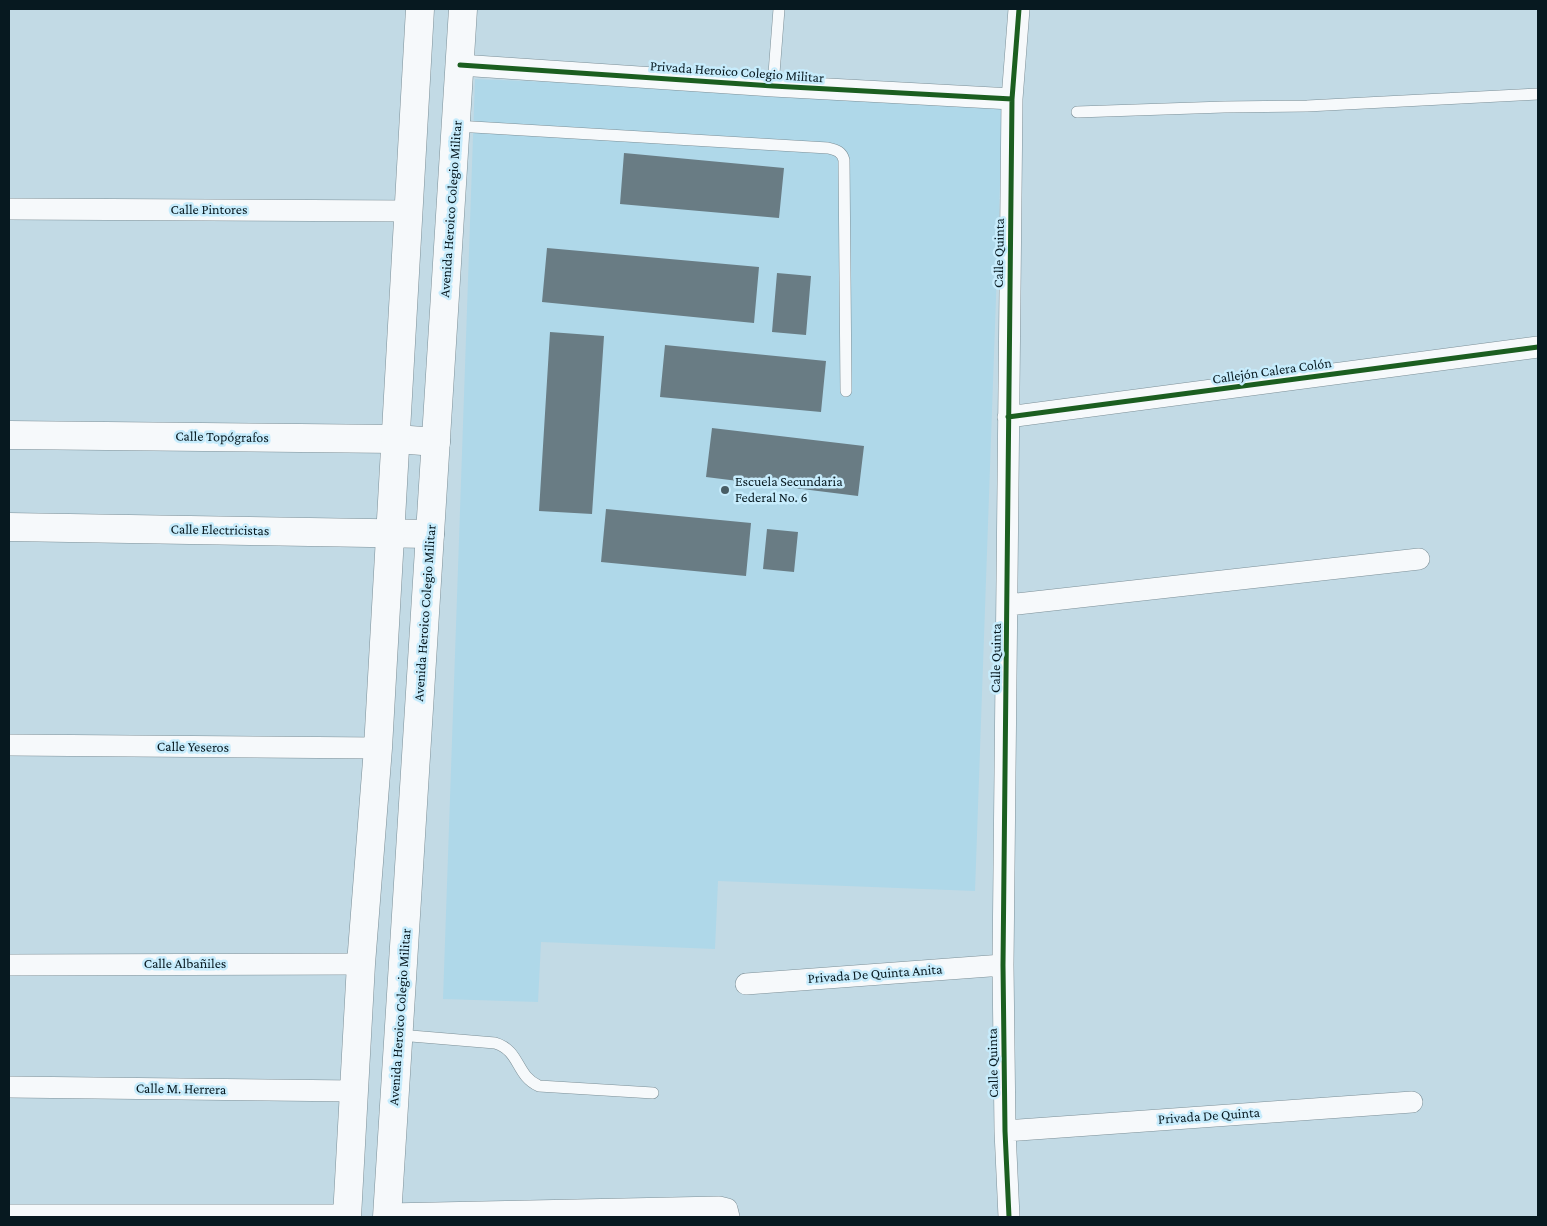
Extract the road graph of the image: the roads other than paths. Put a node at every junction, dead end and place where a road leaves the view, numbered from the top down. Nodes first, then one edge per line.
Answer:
1 (420, 9) edge
2 (463, 9) edge
3 (779, 9) edge
4 (1019, 9) edge
5 (460, 65) junction
6 (773, 86) junction
7 (1538, 94) edge
8 (1012, 99) junction
9 (1077, 112) dead end
10 (456, 126) junction
11 (9, 210) edge
12 (410, 211) junction
13 (1538, 347) edge
14 (846, 391) dead end
15 (1008, 417) junction
16 (9, 435) edge
17 (396, 439) junction
18 (436, 442) junction
19 (9, 527) edge
20 (391, 533) junction
21 (430, 534) junction
22 (1419, 559) dead end
23 (1008, 605) junction
24 (9, 745) edge
25 (378, 748) junction
26 (362, 964) junction
27 (9, 965) edge
28 (1004, 965) junction
29 (746, 984) dead end
30 (399, 1035) junction
31 (9, 1087) edge
32 (354, 1091) junction
33 (653, 1093) dead end
34 (1412, 1102) dead end
35 (1005, 1131) junction
36 (9, 1215) edge
37 (347, 1216) edge
38 (387, 1216) edge
39 (729, 1217) edge
40 (1009, 1217) edge

1 - 12 main road
2 - 5 main road, Avenida Heroico Colegio Militar
3 - 6 lane
4 - 8 street, Calle Quinta
5 - 6 street, Privada Heroico Colegio Militar
5 - 10 main road, Avenida Heroico Colegio Militar
6 - 8 street, Privada Heroico Colegio Militar
7 - 9 lane
8 - 15 street, Calle Quinta
10 - 14 lane
10 - 18 main road, Avenida Heroico Colegio Militar
11 - 12 street, Calle Pintores
12 - 17 main road
13 - 15 street, Callejón Calera Colón
15 - 23 street, Calle Quinta
16 - 17 main road, Calle Topógrafos
17 - 18 main road, Calle Topógrafos
17 - 20 main road
18 - 21 main road, Avenida Heroico Colegio Militar
19 - 20 main road, Calle Electricistas
20 - 21 main road, Calle Electricistas
20 - 25 main road
21 - 30 main road, Avenida Heroico Colegio Militar
22 - 23 street
23 - 28 street, Calle Quinta
24 - 25 street, Calle Yeseros
25 - 26 main road
26 - 27 street, Calle Albañiles
26 - 32 main road
28 - 29 street, Privada De Quinta Anita
28 - 35 street, Calle Quinta
30 - 33 lane
30 - 38 main road, Avenida Heroico Colegio Militar
31 - 32 street, Calle M. Herrera
32 - 37 main road
34 - 35 street, Privada De Quinta
35 - 40 street, Calle Quinta
36 - 37 street
38 - 39 street

